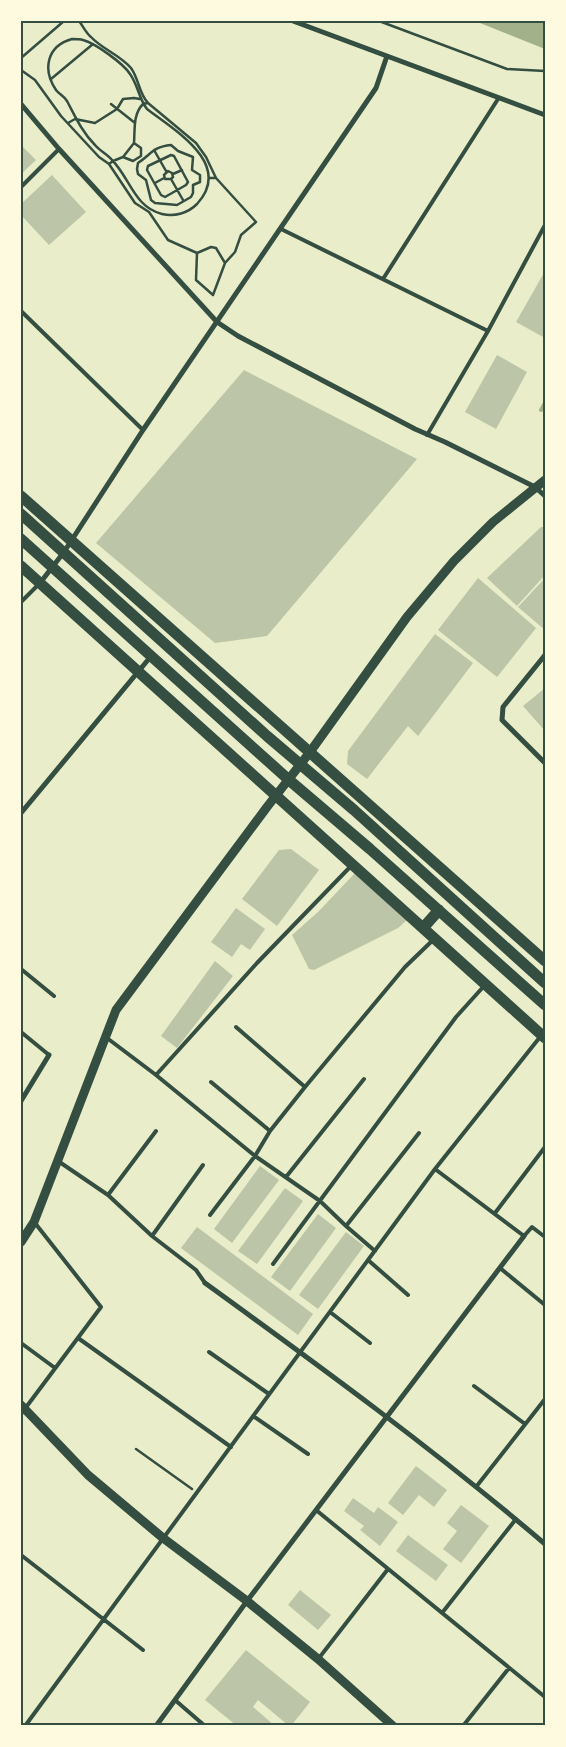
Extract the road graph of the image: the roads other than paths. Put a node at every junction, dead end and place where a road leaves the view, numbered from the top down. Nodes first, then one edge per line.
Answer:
1 (292, 21) edge
2 (387, 56) junction
3 (498, 99) junction
4 (21, 104) edge
5 (545, 115) edge
6 (59, 149) junction
7 (21, 187) edge
8 (545, 225) edge
9 (281, 229) junction
10 (383, 280) junction
11 (21, 311) edge
12 (217, 322) junction
13 (488, 331) junction
14 (143, 430) junction
15 (427, 435) junction
16 (545, 480) edge
17 (535, 487) junction
18 (21, 496) edge
19 (545, 496) edge
20 (21, 514) edge
21 (21, 539) edge
22 (72, 541) junction
23 (64, 552) junction
24 (21, 566) edge
25 (52, 567) junction
26 (40, 583) junction
27 (21, 602) edge
28 (152, 655) junction
29 (545, 656) edge
30 (138, 672) junction
31 (310, 752) junction
32 (545, 764) edge
33 (300, 765) junction
34 (290, 780) junction
35 (276, 796) junction
36 (21, 813) edge
37 (353, 864) junction
38 (463, 889) junction
39 (453, 900) junction
40 (439, 910) junction
41 (423, 928) junction
42 (435, 938) junction
43 (545, 961) edge
44 (21, 969) edge
45 (545, 983) edge
46 (486, 984) junction
47 (54, 996) dead end
48 (545, 1005) edge
49 (236, 1027) dead end
50 (21, 1032) edge
51 (544, 1035) edge
52 (106, 1037) junction
53 (49, 1055) joint
54 (156, 1074) junction
55 (364, 1079) dead end
56 (210, 1082) dead end
57 (305, 1087) junction
58 (21, 1101) edge
59 (156, 1131) dead end
60 (270, 1131) junction
61 (419, 1133) dead end
62 (545, 1147) edge
63 (255, 1156) junction
64 (58, 1161) junction
65 (203, 1165) dead end
66 (435, 1169) junction
67 (286, 1177) junction
68 (108, 1195) junction
69 (320, 1201) junction
70 (495, 1213) junction
71 (210, 1215) dead end
72 (34, 1222) junction
73 (346, 1226) junction
74 (152, 1236) junction
75 (524, 1236) junction
76 (545, 1237) edge
77 (21, 1242) edge
78 (375, 1251) junction
79 (368, 1260) junction
80 (273, 1264) dead end
81 (500, 1268) junction
82 (205, 1283) joint
83 (408, 1294) dead end
84 (545, 1305) edge
85 (330, 1312) junction
86 (78, 1338) junction
87 (21, 1343) edge
88 (370, 1343) dead end
89 (209, 1352) dead end
90 (300, 1352) junction
91 (55, 1368) junction
92 (474, 1386) dead end
93 (269, 1394) junction
94 (545, 1399) edge
95 (23, 1409) edge
96 (253, 1416) junction
97 (387, 1417) junction
98 (525, 1424) junction
99 (230, 1447) junction
100 (308, 1454) dead end
101 (476, 1487) junction
102 (316, 1510) junction
103 (516, 1519) junction
104 (163, 1538) junction
105 (545, 1544) edge
106 (21, 1555) edge
107 (388, 1569) junction
108 (247, 1601) junction
109 (442, 1613) junction
110 (103, 1619) junction
111 (143, 1650) dead end
112 (318, 1659) junction
113 (509, 1668) junction
114 (545, 1697) edge
115 (175, 1700) junction
116 (25, 1726) edge
117 (156, 1726) edge
118 (205, 1726) edge
119 (392, 1726) edge
120 (463, 1726) edge

1 - 2 street
2 - 3 street
2 - 9 street
3 - 5 street
3 - 10 lane
4 - 6 street
6 - 7 lane
6 - 12 street
8 - 13 lane
9 - 10 lane
9 - 12 street
10 - 13 lane
11 - 14 lane
12 - 14 street
12 - 15 street
13 - 15 lane
14 - 22 street
15 - 17 street
16 - 17 street
17 - 19 street
17 - 31 street
18 - 22 main road
20 - 23 main road
21 - 25 main road
22 - 23 street
22 - 31 main road
23 - 25 street
23 - 33 main road
24 - 26 main road
25 - 26 street
25 - 28 main road
26 - 27 lane
26 - 30 main road
28 - 30 street
28 - 34 main road
29 - 32 street
30 - 35 main road
30 - 36 street
31 - 33 street
31 - 38 main road
33 - 34 street
33 - 39 main road
34 - 35 street
34 - 40 main road
35 - 37 main road
35 - 52 street
37 - 41 main road
37 - 54 lane
38 - 39 main road
38 - 43 main road
39 - 45 main road
40 - 41 main road
40 - 48 main road
41 - 42 main road
42 - 46 main road
42 - 57 lane
44 - 47 lane
46 - 51 main road
46 - 69 lane
49 - 57 lane
50 - 53 lane
51 - 66 lane
52 - 54 lane
52 - 64 street
53 - 58 street
54 - 63 lane
55 - 67 lane
56 - 60 lane
57 - 60 lane
59 - 68 lane
60 - 63 lane
61 - 73 lane
62 - 70 lane
63 - 67 lane
63 - 71 lane
64 - 68 lane
64 - 72 street
65 - 74 lane
66 - 70 lane
66 - 78 lane
67 - 69 lane
68 - 74 lane
69 - 73 lane
69 - 80 lane
70 - 75 lane
72 - 77 street
72 - 86 lane
73 - 78 lane
74 - 82 lane
75 - 76 lane
75 - 81 street
78 - 79 lane
79 - 83 lane
79 - 85 lane
81 - 84 lane
81 - 97 street
82 - 90 street
85 - 88 lane
85 - 90 lane
86 - 91 lane
86 - 99 lane
87 - 91 lane
89 - 93 lane
90 - 93 lane
90 - 97 street
91 - 95 lane
92 - 98 lane
93 - 96 lane
94 - 98 lane
95 - 104 street
96 - 99 lane
96 - 100 lane
97 - 101 street
97 - 102 street
98 - 101 lane
99 - 104 lane
101 - 103 street
102 - 107 lane
102 - 108 street
103 - 105 street
103 - 109 lane
104 - 108 street
104 - 110 lane
106 - 110 lane
107 - 109 lane
107 - 112 lane
108 - 112 street
108 - 115 street
109 - 113 lane
110 - 111 lane
110 - 116 lane
112 - 119 street
113 - 114 lane
113 - 120 lane
115 - 117 street
115 - 118 lane

